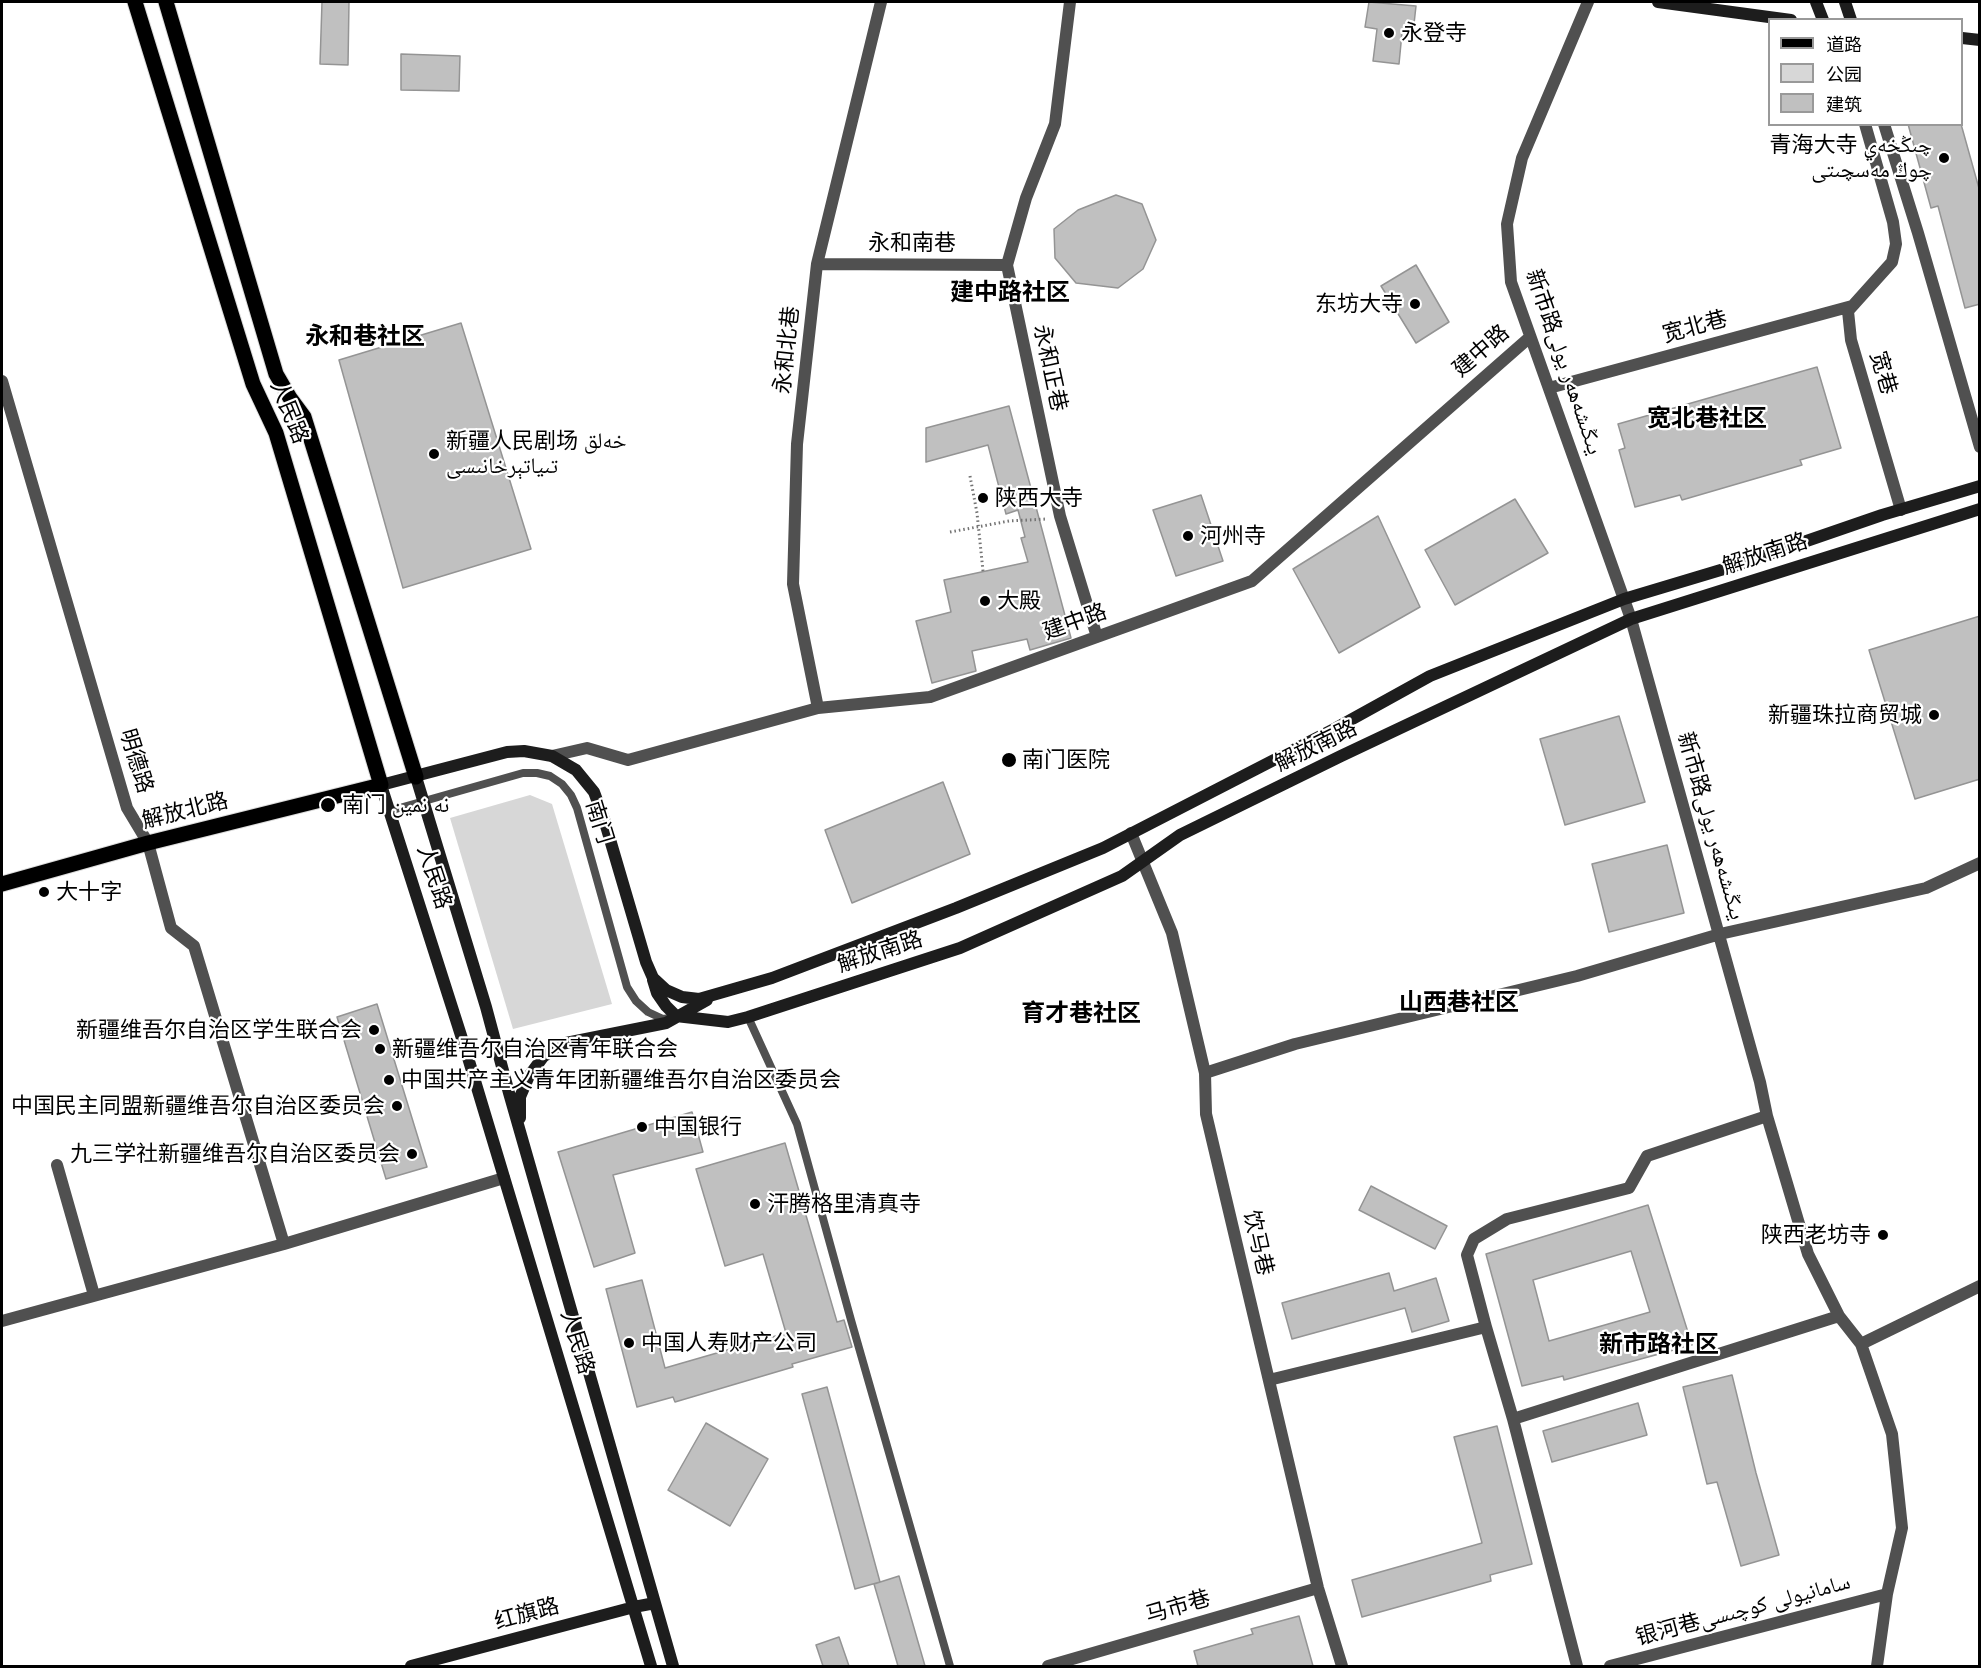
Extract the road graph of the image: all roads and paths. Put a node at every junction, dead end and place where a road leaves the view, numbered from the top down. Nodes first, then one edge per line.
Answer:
1 (135, 2) edge
2 (166, 2) edge
3 (881, 2) edge
4 (1070, 2) edge
5 (1588, 2) edge
6 (1658, 2) edge
7 (1816, 2) edge
8 (1845, 2) edge
9 (1776, 18) edge
10 (1821, 18) edge
11 (1850, 18) edge
12 (1963, 38) edge
13 (1980, 40) edge
14 (1866, 126) edge
15 (1885, 126) edge
16 (817, 264) junction
17 (1007, 265) junction
18 (1852, 306) junction
19 (1530, 337) junction
20 (2, 381) edge
21 (1549, 388) junction
22 (1980, 447) edge
23 (970, 476) dead end
24 (1980, 486) edge
25 (1980, 509) edge
26 (1901, 510) junction
27 (1039, 520) dead end
28 (978, 527) junction
29 (950, 532) dead end
30 (983, 571) dead end
31 (1624, 599) junction
32 (1631, 619) junction
33 (1097, 637) junction
34 (818, 708) junction
35 (552, 756) junction
36 (416, 777) junction
37 (381, 785) junction
38 (424, 801) junction
39 (389, 811) junction
40 (1131, 833) junction
41 (148, 843) junction
42 (1143, 861) junction
43 (1980, 863) edge
44 (2, 884) edge
45 (1720, 934) junction
46 (646, 962) junction
47 (716, 994) junction
48 (676, 1016) junction
49 (748, 1017) junction
50 (1205, 1072) junction
51 (1767, 1116) junction
52 (523, 1143) junction
53 (57, 1165) dead end
54 (504, 1178) junction
55 (284, 1244) junction
56 (1980, 1286) edge
57 (94, 1295) junction
58 (1839, 1316) junction
59 (2, 1322) edge
60 (1486, 1327) junction
61 (1861, 1344) junction
62 (1269, 1380) junction
63 (1513, 1419) junction
64 (1318, 1588) junction
65 (1887, 1594) junction
66 (655, 1604) junction
67 (634, 1607) junction
68 (1646, 1662) edge
69 (411, 1666) edge
70 (651, 1666) edge
71 (673, 1666) edge
72 (950, 1666) edge
73 (1048, 1666) edge
74 (1342, 1666) edge
75 (1577, 1666) edge
76 (1610, 1666) edge
77 (1878, 1666) edge

1 - 37 main road, 人民路
2 - 36 main road, 人民路
3 - 16 street, 永和北巷
4 - 17 street, 永和正巷
5 - 19 street, 新市路يىڭىشەھەر يولى
6 - 9 main road
7 - 10 main road
8 - 11 main road
12 - 13 main road
14 - 18 street
15 - 22 street
16 - 17 street, 永和南巷
16 - 34 street, 永和北巷
17 - 33 street, 永和正巷
18 - 21 street, 宽北巷
18 - 26 street, 宽巷
19 - 21 street, 新市路يىڭىشەھەر يولى
19 - 33 street, 建中路
20 - 41 street, 明德路
21 - 31 street, 新市路يىڭىشەھەر يولى
23 - 28 path
24 - 26 main road, 解放南路
25 - 32 main road, 解放南路
26 - 31 main road, 解放南路
27 - 28 path
28 - 29 path
28 - 30 path
31 - 32 street, 新市路يىڭىشەھەر يولى
31 - 40 main road, 解放南路
32 - 42 main road, 解放南路
32 - 45 street, 新市路يىڭىشەھەر يولى
33 - 34 street, 建中路
34 - 35 street, 建中路
35 - 36 main road, 解放南路
35 - 46 main road, 解放南路
36 - 37 main road, 解放南路
36 - 38 main road, 人民路
37 - 39 main road, 人民路
37 - 41 main road, 解放北路
38 - 39 lane, 南门
38 - 48 lane, 南门
38 - 52 main road, 人民路
39 - 54 main road, 人民路
40 - 42 street, 饮马巷
40 - 47 main road, 解放南路
41 - 44 main road, 解放北路
41 - 55 street, 明德路
42 - 49 main road, 解放南路
42 - 50 street, 饮马巷
43 - 45 street
45 - 50 street
45 - 51 street, 新市路يىڭىشەھەر يولى
46 - 47 main road, 解放南路
46 - 48 main road
47 - 48 main road, 解放南路
48 - 49 main road, 解放南路
48 - 52 main road, 解放南路
49 - 72 lane
50 - 62 street, 饮马巷
51 - 58 street, 新市路يىڭىشەھەر يولى
51 - 60 street
52 - 66 main road, 人民路
53 - 57 street
54 - 55 street
54 - 67 main road, 人民路
55 - 57 street
56 - 61 street
57 - 59 street
58 - 61 street, 新市路يىڭىشەھەر يولى
58 - 63 street
60 - 62 street
60 - 63 street
61 - 65 street, 新市路يىڭىشەھەر يولى
62 - 64 street, 饮马巷
63 - 75 street
64 - 73 street, 马市巷
64 - 74 street, 饮马巷
65 - 68 street, 银河巷سامانيولى كوچىسى
65 - 77 street, 新市路يىڭىشەھەر يولى
66 - 67 main road, 红旗路
66 - 71 main road, 人民路
67 - 69 main road, 红旗路
67 - 70 main road, 人民路
68 - 76 street, 银河巷سامانيولى كوچىسى

